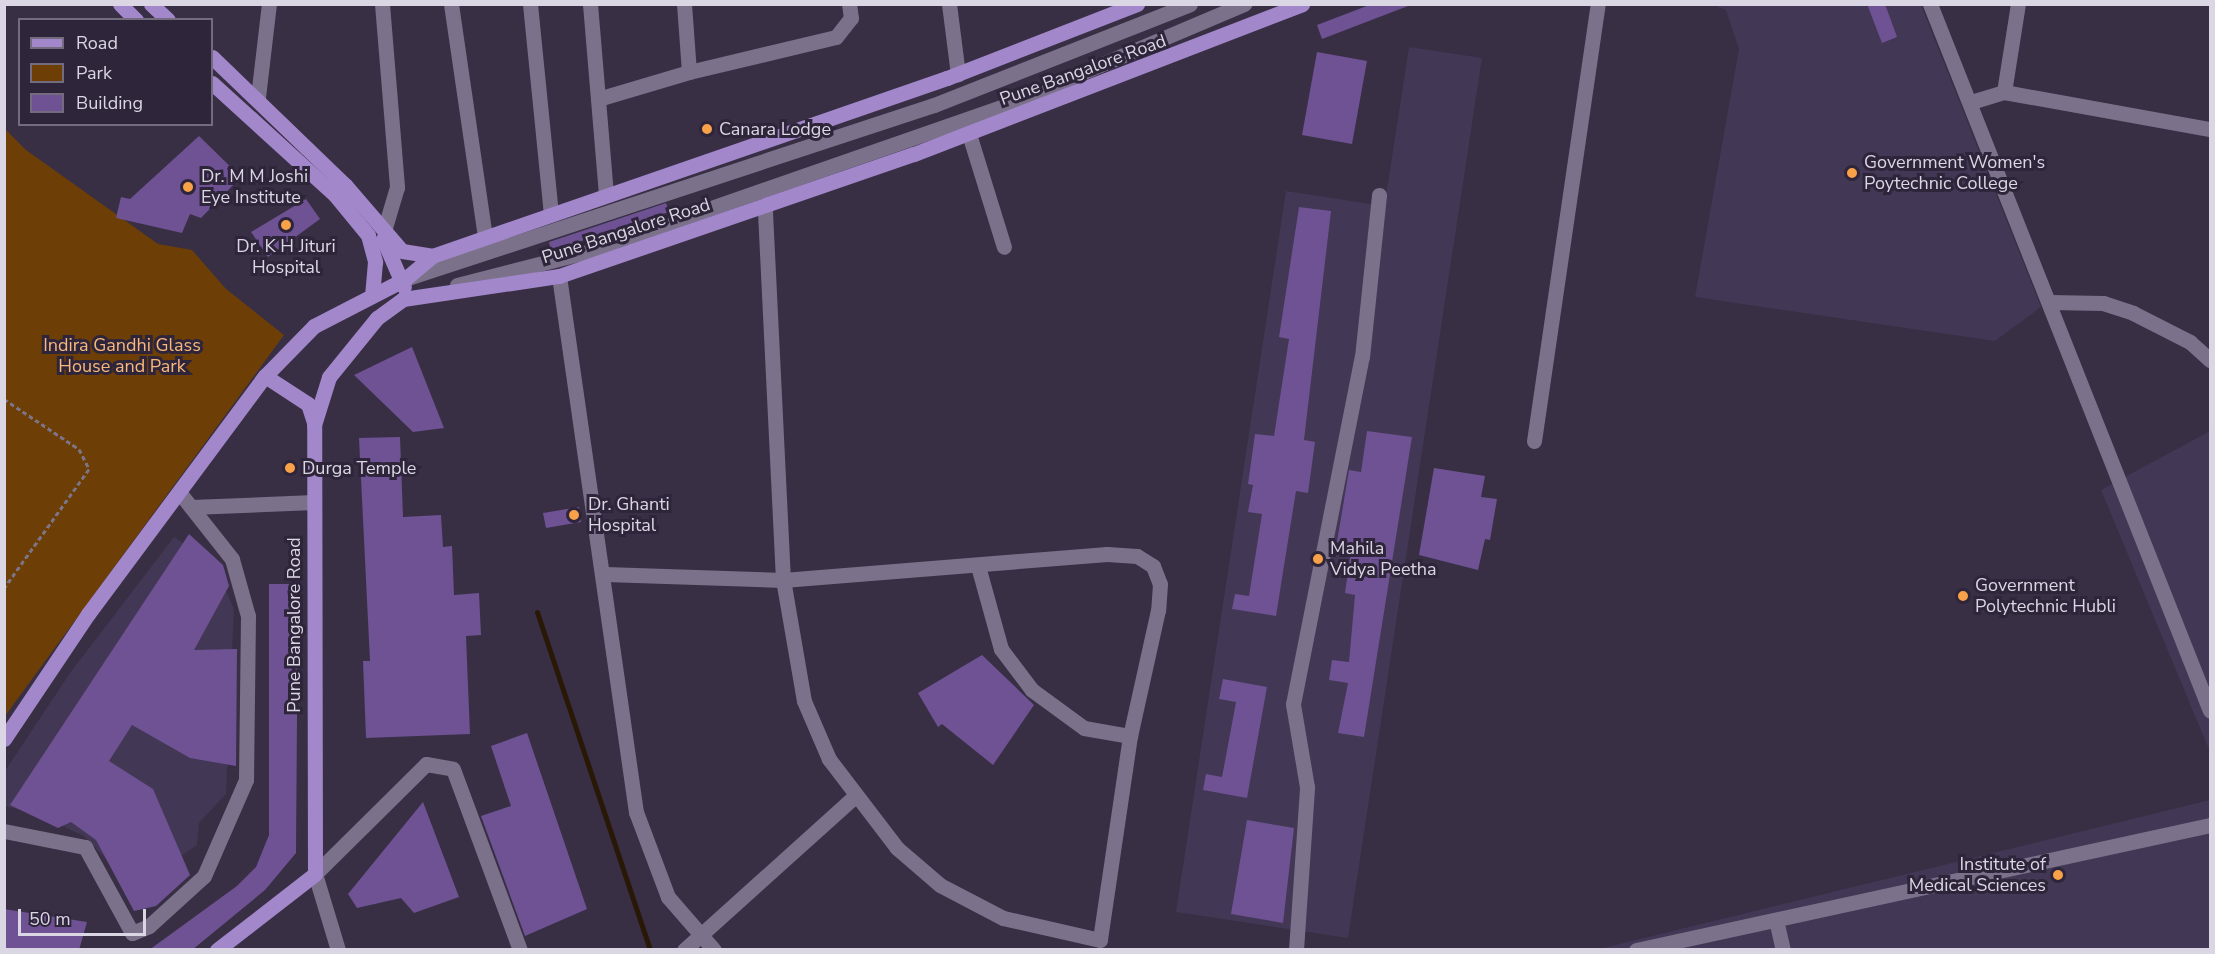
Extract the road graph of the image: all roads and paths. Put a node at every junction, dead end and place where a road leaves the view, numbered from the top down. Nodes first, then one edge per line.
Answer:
1 (120, 4) edge
2 (151, 4) edge
3 (269, 4) edge
4 (382, 4) edge
5 (451, 4) edge
6 (530, 4) edge
7 (590, 4) edge
8 (684, 4) edge
9 (849, 4) edge
10 (949, 4) edge
11 (1137, 4) edge
12 (1190, 4) edge
13 (1244, 4) edge
14 (1302, 4) edge
15 (1598, 4) edge
16 (1930, 4) edge
17 (2018, 4) edge
18 (134, 18) edge
19 (166, 18) edge
20 (213, 58) edge
21 (689, 72) junction
22 (958, 74) junction
23 (213, 84) edge
24 (2004, 92) junction
25 (258, 97) junction
26 (598, 99) junction
27 (1971, 102) junction
28 (2211, 129) edge
29 (969, 134) junction
30 (606, 195) junction
31 (1378, 195) dead end
32 (765, 206) junction
33 (551, 214) junction
34 (364, 220) junction
35 (384, 231) junction
36 (485, 237) junction
37 (1004, 247) dead end
38 (432, 256) junction
39 (559, 276) junction
40 (405, 279) junction
41 (372, 296) junction
42 (403, 299) junction
43 (2050, 302) junction
44 (2211, 360) edge
45 (265, 376) junction
46 (4, 399) edge
47 (314, 425) junction
48 (1534, 441) dead end
49 (179, 492) junction
50 (314, 502) junction
51 (191, 507) junction
52 (978, 566) junction
53 (605, 574) junction
54 (783, 580) junction
55 (4, 588) edge
56 (2211, 711) edge
57 (1130, 736) junction
58 (4, 739) edge
59 (854, 798) junction
60 (2211, 825) edge
61 (4, 831) edge
62 (315, 874) junction
63 (1776, 920) junction
64 (702, 935) junction
65 (685, 949) edge
66 (217, 950) edge
67 (338, 950) edge
68 (520, 950) edge
69 (714, 950) edge
70 (1296, 950) edge
71 (1636, 950) edge
72 (1783, 950) edge

1 - 18 main road
2 - 19 main road
3 - 25 street
4 - 35 street
5 - 36 street
6 - 33 street
7 - 26 street
8 - 21 street
9 - 21 street
10 - 22 street
11 - 22 main road
12 - 40 street
13 - 42 street
14 - 29 main road, Pune Bangalore Road
15 - 48 street
16 - 27 street
17 - 24 street
20 - 25 main road
21 - 26 street
22 - 30 main road
23 - 34 main road
24 - 27 street
24 - 28 street
25 - 34 main road
26 - 30 street
27 - 43 street
29 - 32 main road, Pune Bangalore Road
29 - 37 street
30 - 33 main road
31 - 70 street
32 - 39 main road, Pune Bangalore Road
32 - 54 street
33 - 36 main road
34 - 35 main road
34 - 40 main road
34 - 41 main road
35 - 38 main road
36 - 38 main road
38 - 40 main road
39 - 42 main road, Pune Bangalore Road
39 - 53 street
40 - 41 main road
40 - 42 main road
41 - 45 main road
42 - 47 main road, Pune Bangalore Road
43 - 44 street
43 - 56 street
45 - 47 main road
45 - 49 main road
46 - 55 path
47 - 50 main road, Pune Bangalore Road
49 - 51 street
49 - 58 main road
50 - 51 street
50 - 62 main road, Pune Bangalore Road
51 - 61 street
52 - 54 street
52 - 57 street
52 - 57 street
53 - 54 street
53 - 64 street
54 - 59 street
57 - 59 street
59 - 64 street
60 - 63 street
62 - 66 main road
62 - 67 street
62 - 68 street
63 - 71 street
63 - 72 street
64 - 65 street
64 - 69 street

